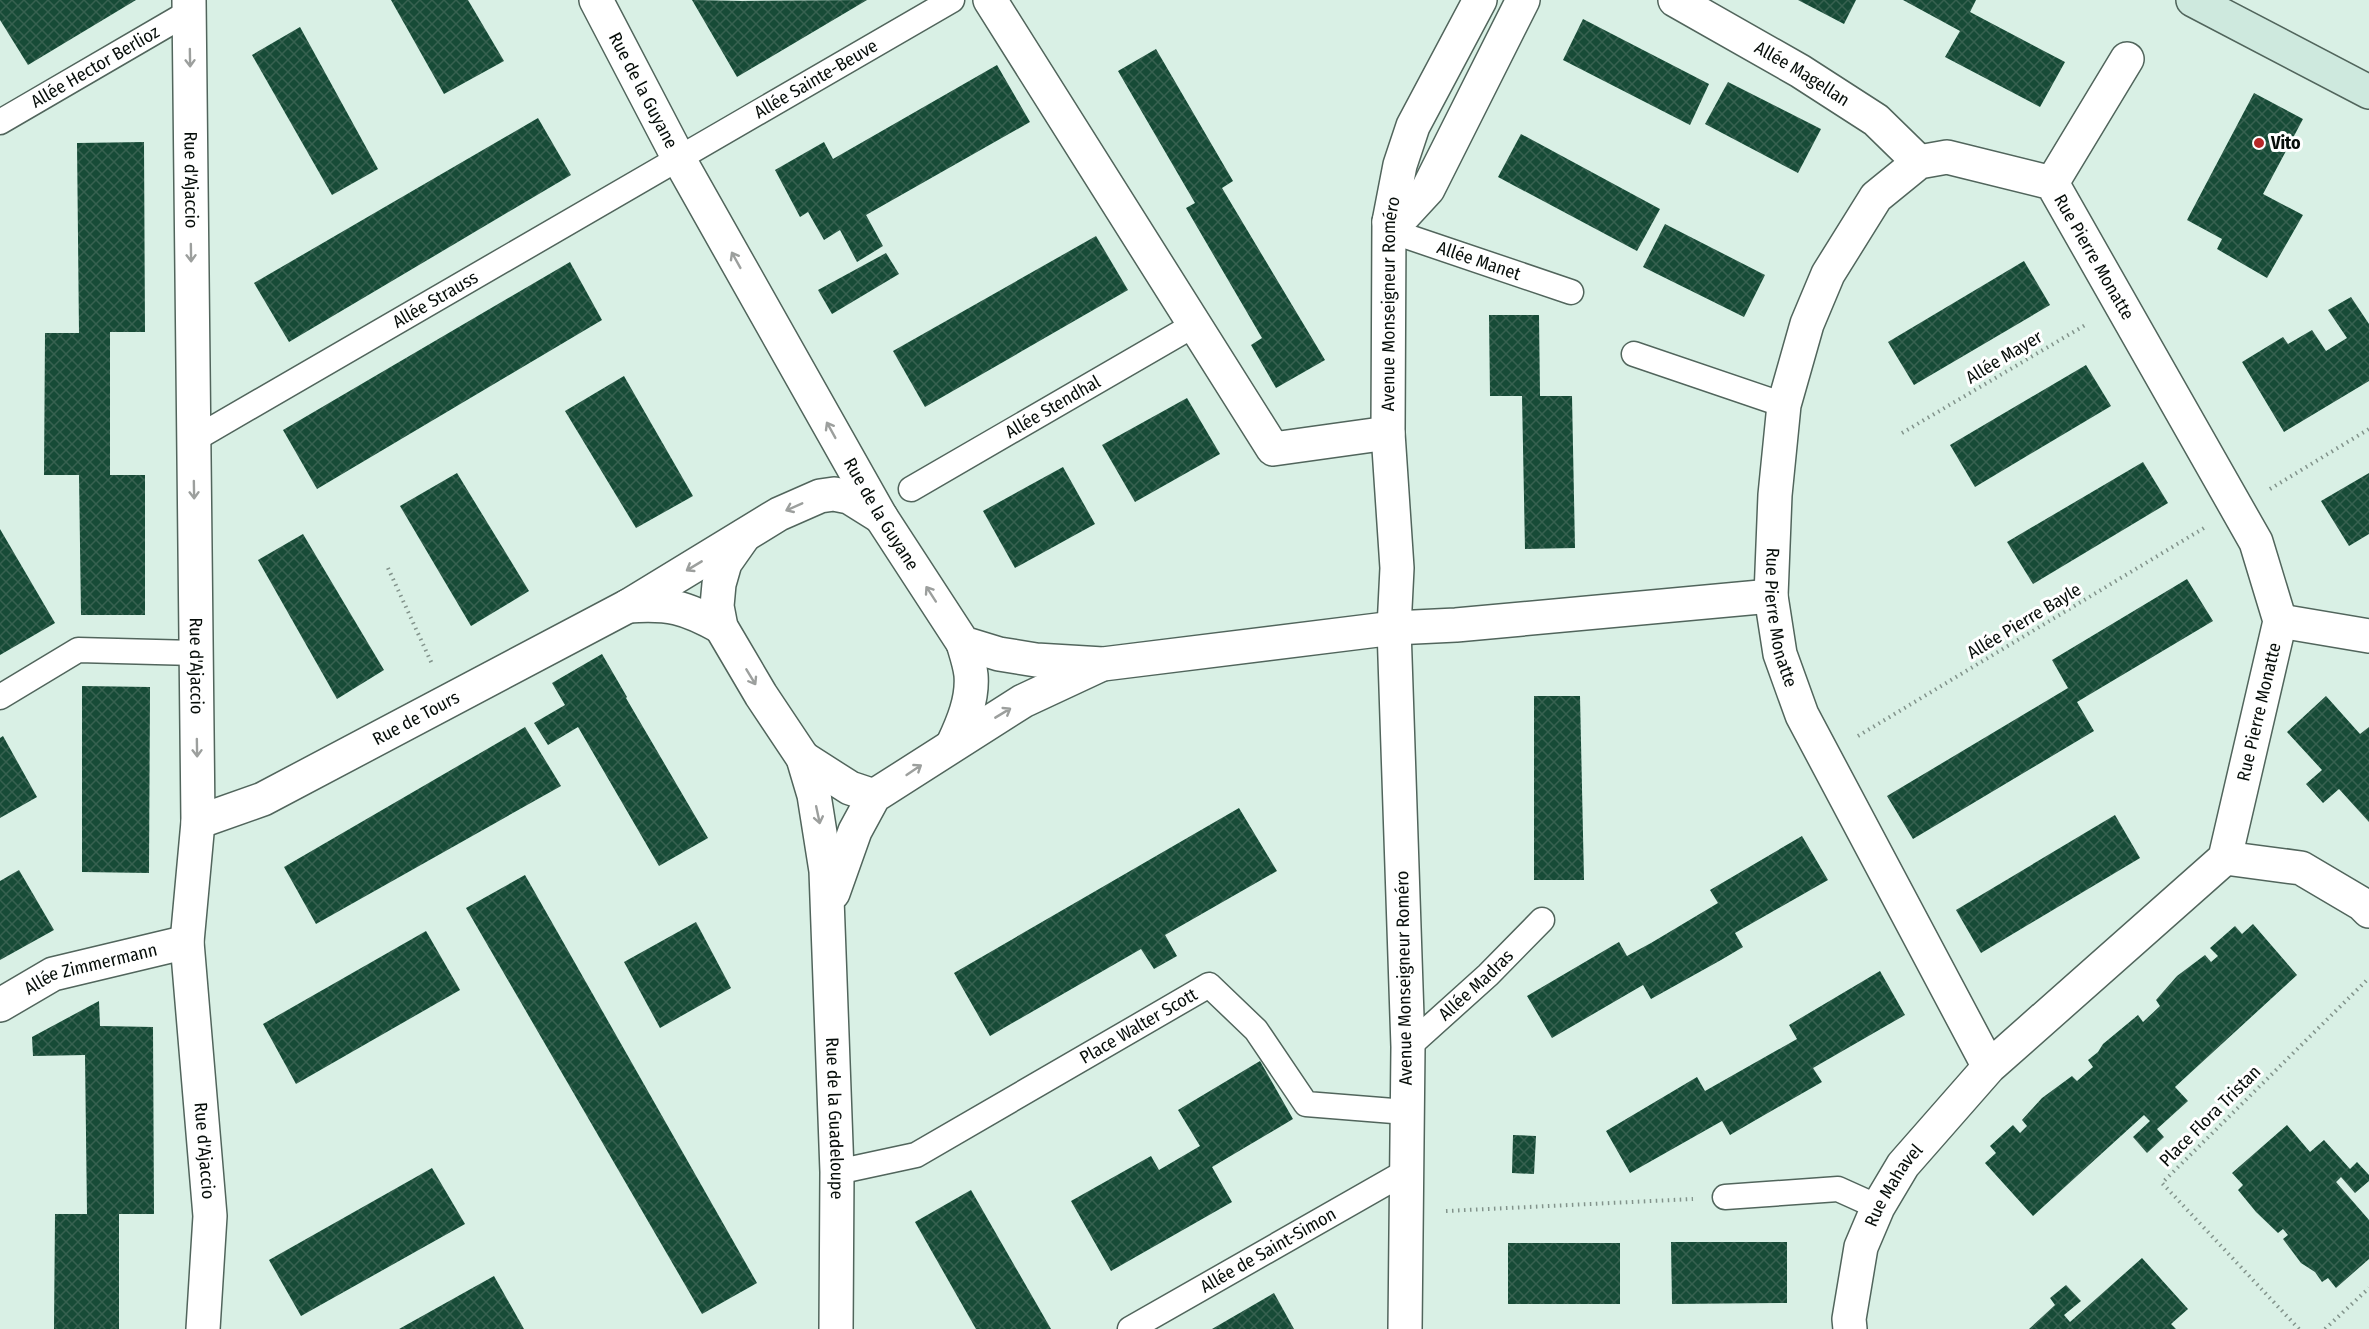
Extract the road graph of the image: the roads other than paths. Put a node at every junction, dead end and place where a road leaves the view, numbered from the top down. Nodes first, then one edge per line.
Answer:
1 (596, 0) edge
2 (952, 0) edge
3 (990, 0) edge
4 (1480, 0) edge
5 (1522, 0) edge
6 (1675, 0) edge
7 (2198, 1) edge
8 (189, 6) edge
9 (2127, 59) dead end
10 (2369, 92) edge
11 (0, 122) edge
12 (679, 159) junction
13 (1919, 162) junction
14 (2052, 183) junction
15 (1388, 226) junction
16 (1571, 292) dead end
17 (1194, 325) junction
18 (1634, 354) dead end
19 (1784, 405) junction
20 (1388, 433) junction
21 (193, 440) junction
22 (911, 489) dead end
23 (880, 517) junction
24 (744, 536) junction
25 (1771, 596) junction
26 (628, 606) junction
27 (2280, 621) junction
28 (721, 627) junction
29 (1394, 628) junction
30 (2369, 636) edge
31 (963, 643) junction
32 (195, 652) junction
33 (1103, 664) junction
34 (0, 697) edge
35 (953, 744) junction
36 (803, 758) junction
37 (874, 796) junction
38 (198, 822) junction
39 (2225, 858) junction
40 (828, 909) junction
41 (2369, 911) edge
42 (1542, 920) dead end
43 (187, 942) junction
44 (0, 1005) edge
45 (1408, 1047) junction
46 (1989, 1067) junction
47 (1406, 1112) junction
48 (837, 1172) junction
49 (1407, 1172) junction
50 (1725, 1197) road end
51 (1878, 1207) junction
52 (204, 1329) edge
53 (836, 1329) edge
54 (1130, 1329) edge
55 (1406, 1329) edge
56 (1850, 1329) edge

1 - 12 street, Rue de la Guyane
2 - 12 lane, Allée Sainte-Beuve
3 - 17 street
4 - 15 street, Avenue Monseigneur Roméro
5 - 15 street
6 - 13 street, Allée Magellan
7 - 10 main road
8 - 11 lane, Allée Hector Berlioz
8 -> 21 street, Rue d'Ajaccio
9 - 14 street
12 - 21 lane, Allée Strauss
23 -> 12 street, Rue de la Guyane
13 - 14 street, Rue Pierre Monatte
13 - 19 street, Rue Pierre Monatte
14 - 27 street, Rue Pierre Monatte
15 - 16 lane, Allée Manet
15 - 20 street, Avenue Monseigneur Roméro
17 - 20 street
17 - 22 lane, Allée Stendhal
18 - 19 lane
19 - 25 street, Rue Pierre Monatte
20 - 29 street, Avenue Monseigneur Roméro
21 -> 32 street, Rue d'Ajaccio
23 -> 24 street, Rue de Tours
31 -> 23 street, Rue de la Guyane
24 -> 26 street, Rue de Tours
24 - 28 street
25 - 29 street
25 - 46 street, Rue Pierre Monatte
26 - 28 street, Rue de Tours
26 - 38 street, Rue de Tours
27 - 30 street
27 - 39 street, Rue Pierre Monatte
28 -> 36 street, Rue de la Guadeloupe
29 - 33 street
29 - 45 street, Avenue Monseigneur Roméro
31 - 33 street
31 - 35 street
32 - 34 lane
32 -> 38 street, Rue d'Ajaccio
35 -> 33 street, Rue de la Guadeloupe
37 -> 35 street, Rue de la Guadeloupe
36 - 37 street
36 -> 40 street, Rue de la Guadeloupe
37 - 40 street, Rue de la Guadeloupe
38 - 43 street, Rue d'Ajaccio
39 - 41 street
39 - 46 street
40 - 48 street, Rue de la Guadeloupe
42 - 45 lane, Allée Madras
43 - 44 street, Allée Zimmermann
43 - 52 street, Rue d'Ajaccio
45 - 47 street, Avenue Monseigneur Roméro
46 - 51 street, Rue Mahavel
47 - 48 lane, Place Walter Scott
47 - 49 street, Avenue Monseigneur Roméro
48 - 53 street, Rue de la Guadeloupe
49 - 54 lane, Allée de Saint-Simon
49 - 55 street, Avenue Monseigneur Roméro
50 - 51 lane
51 - 56 street, Rue Mahavel

